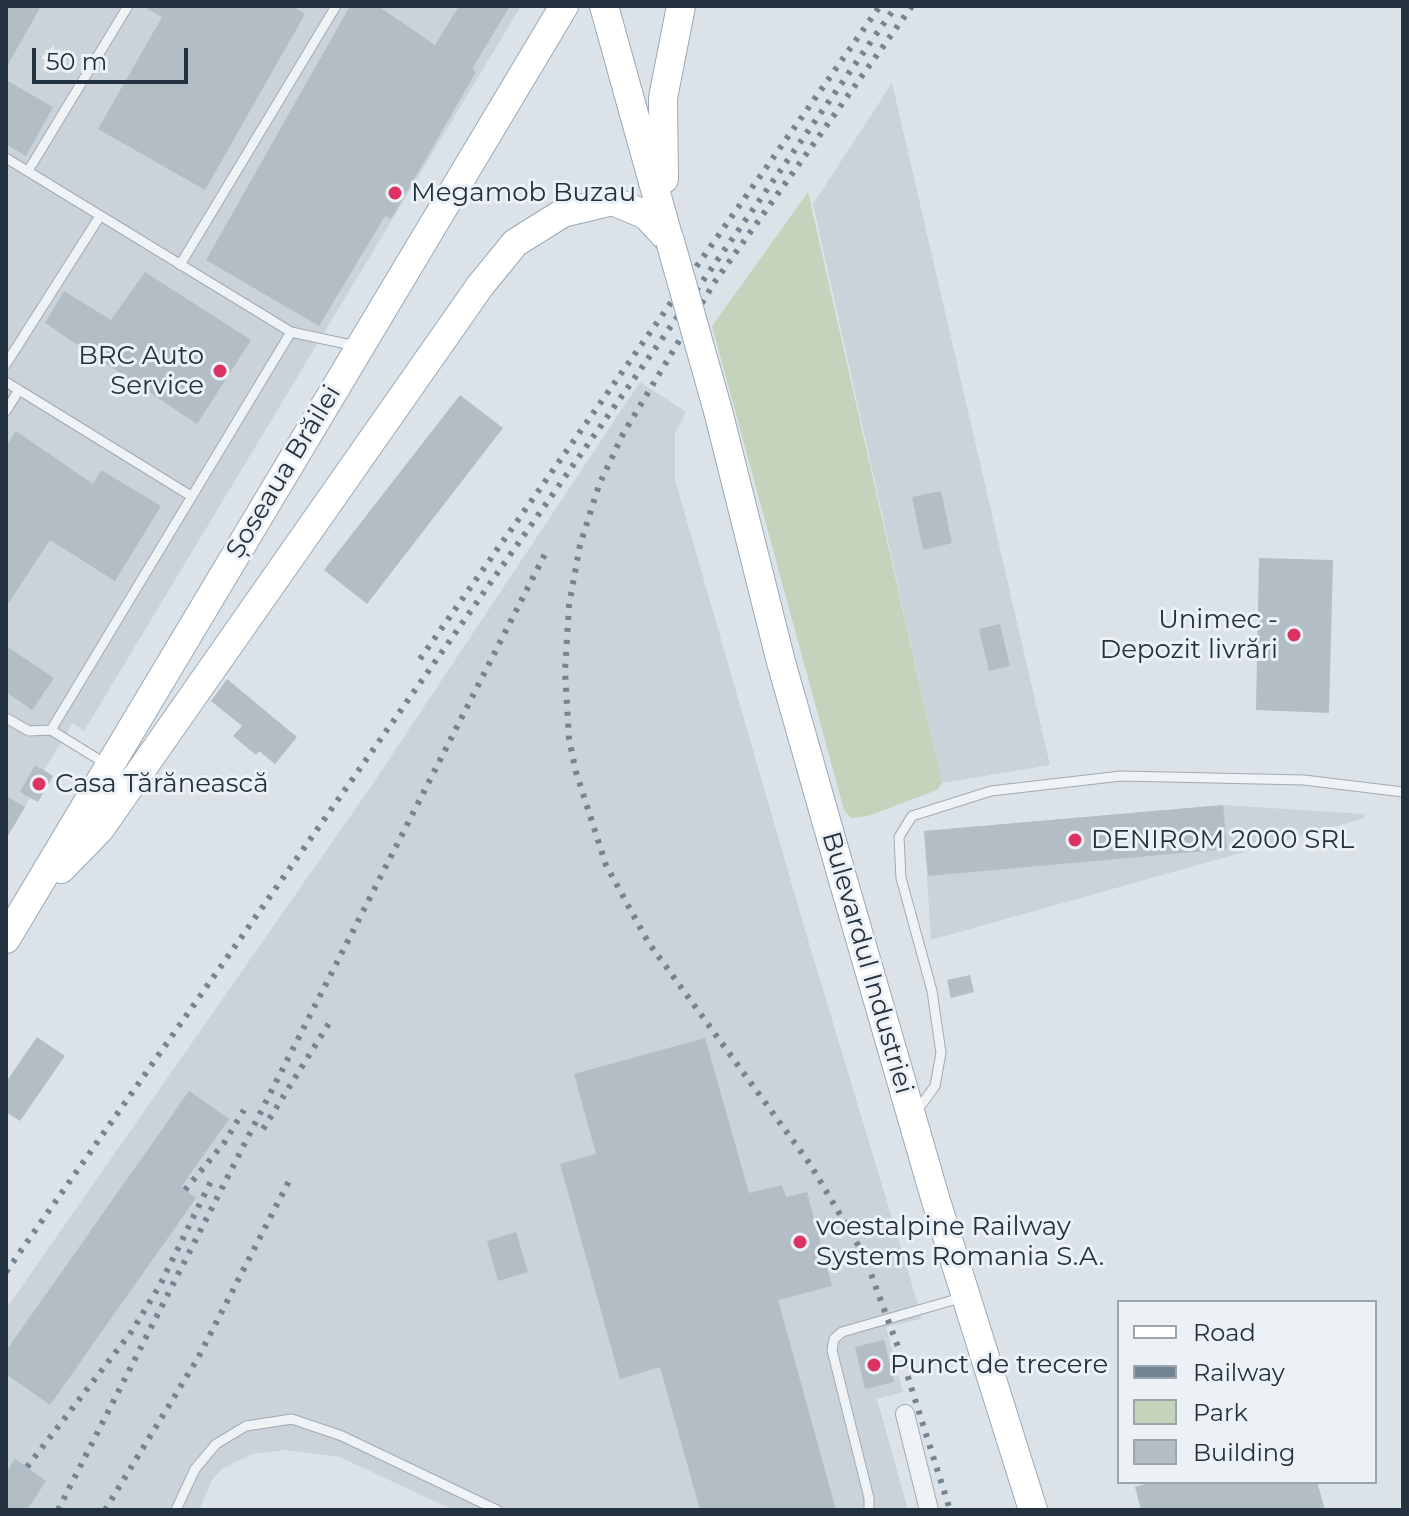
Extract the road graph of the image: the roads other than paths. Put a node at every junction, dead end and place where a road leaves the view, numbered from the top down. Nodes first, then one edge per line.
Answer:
1 (128, 6) edge
2 (336, 6) edge
3 (564, 6) edge
4 (604, 6) edge
5 (681, 6) edge
6 (6, 158) edge
7 (28, 171) junction
8 (100, 216) junction
9 (667, 232) junction
10 (180, 265) junction
11 (291, 332) junction
12 (359, 347) junction
13 (6, 364) edge
14 (6, 382) edge
15 (19, 390) junction
16 (6, 411) edge
17 (191, 496) junction
18 (6, 718) edge
19 (51, 730) junction
20 (108, 766) junction
21 (1403, 792) edge
22 (40, 883) junction
23 (6, 939) edge
24 (912, 1116) junction
25 (967, 1296) junction
26 (905, 1414) dead end
27 (176, 1510) edge
28 (497, 1510) edge
29 (869, 1510) edge
30 (929, 1510) edge
31 (1033, 1510) edge

1 - 7 lane
2 - 10 lane
3 - 12 main road, Șoseaua Brăilei
4 - 9 main road
5 - 9 main road
6 - 7 lane
7 - 8 lane
8 - 10 lane
8 - 13 lane
9 - 22 main road
9 - 24 main road, Bulevardul Industriei, bridge
10 - 11 lane
11 - 12 lane
11 - 17 lane
12 - 20 main road, Șoseaua Brăilei
14 - 15 lane
15 - 16 lane
15 - 17 lane
17 - 19 lane
18 - 19 lane
19 - 20 lane
20 - 22 main road, Șoseaua Brăilei
21 - 24 lane
22 - 23 main road, Șoseaua Brăilei
24 - 25 main road, Bulevardul Industriei
25 - 29 lane
25 - 31 main road, Bulevardul Industriei
26 - 30 street
27 - 28 lane

